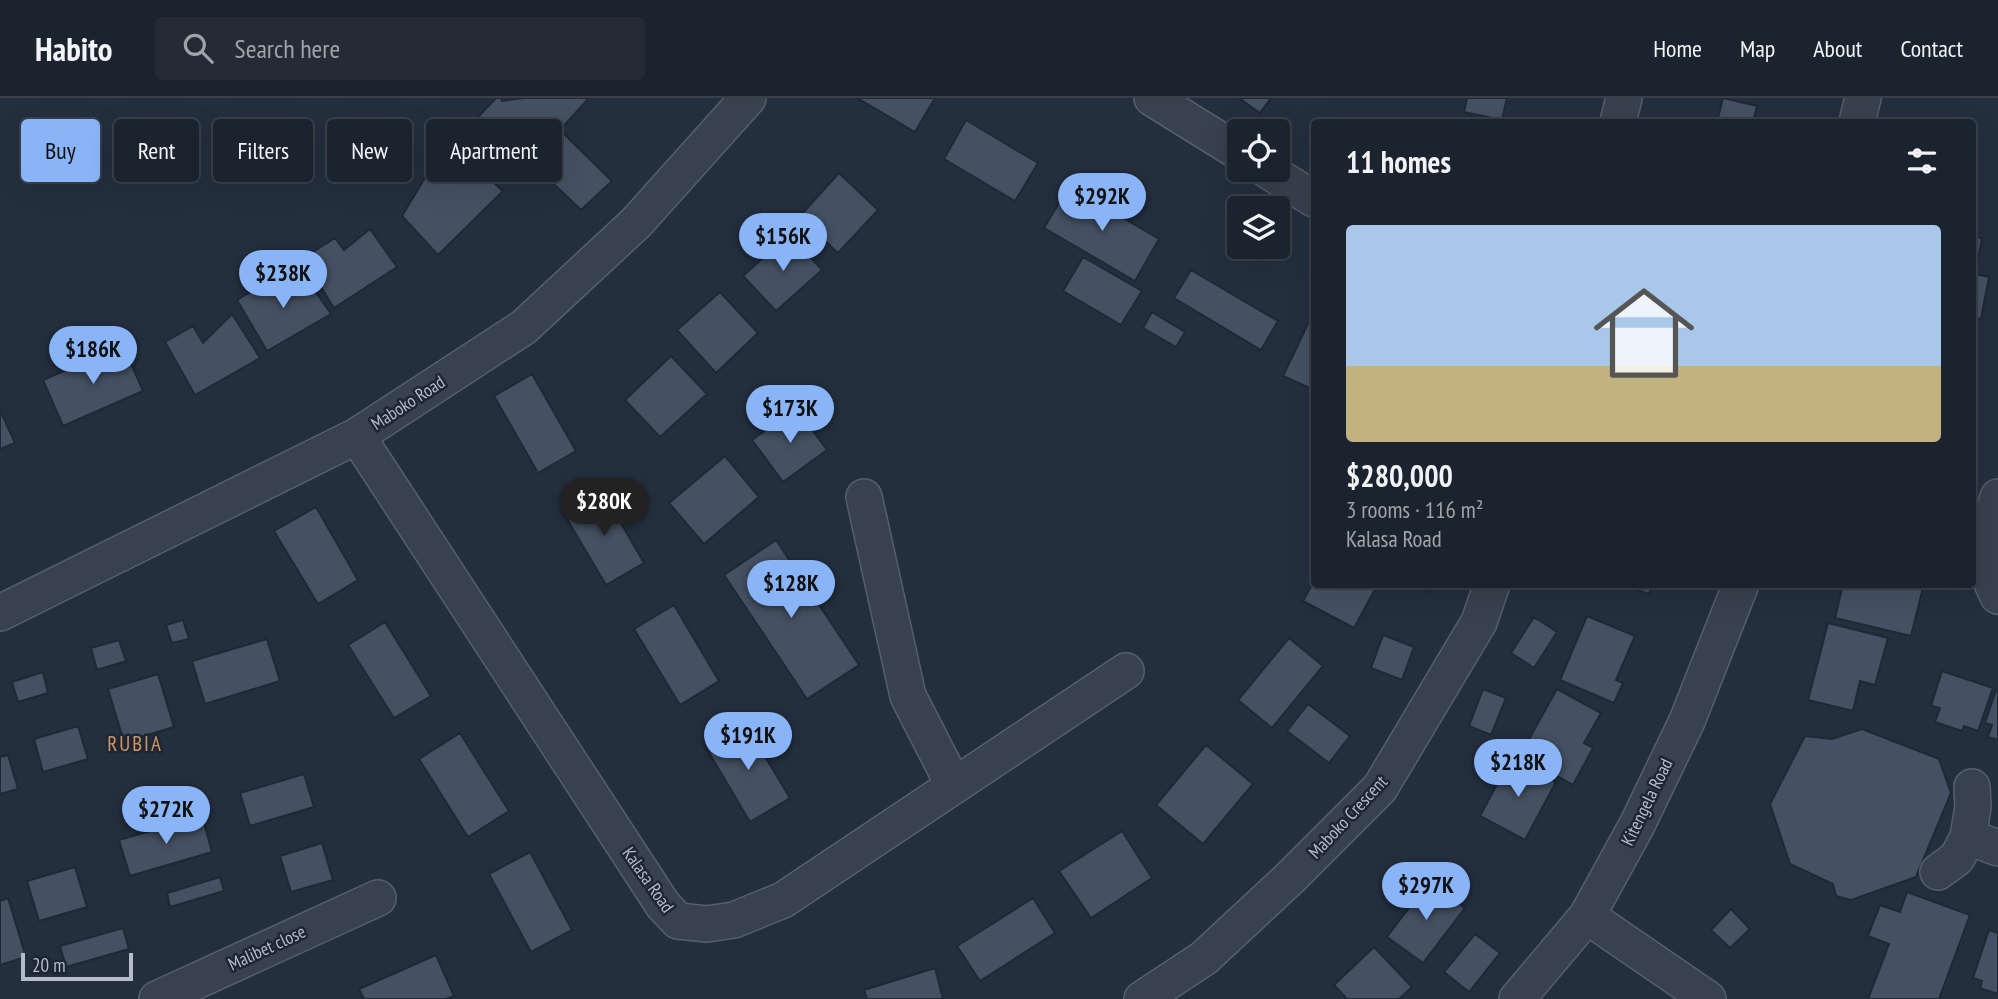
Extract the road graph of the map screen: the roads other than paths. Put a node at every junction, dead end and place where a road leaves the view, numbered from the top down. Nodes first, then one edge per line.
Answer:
1 (748, 98) edge
2 (1152, 98) edge
3 (1624, 98) edge
4 (1863, 98) edge
5 (1619, 119) edge
6 (1858, 119) edge
7 (1227, 145) edge
8 (1286, 182) edge
9 (1311, 197) edge
10 (357, 436) junction
11 (864, 497) dead end
12 (1998, 497) edge
13 (1491, 588) edge
14 (1739, 588) edge
15 (1998, 596) edge
16 (0, 613) edge
17 (1126, 671) dead end
18 (954, 786) junction
19 (1972, 787) dead end
20 (1983, 842) edge
21 (1938, 872) dead end
22 (378, 898) dead end
23 (1587, 916) junction
24 (157, 999) edge
25 (1142, 999) edge
26 (1517, 999) edge
27 (1708, 999) edge

1 - 10 street, Maboko Road
2 - 7 street
3 - 5 street
4 - 6 street
8 - 9 street
10 - 16 street, Maboko Road
10 - 18 street, Kalasa Road
11 - 18 street
12 - 15 street
13 - 25 street, Maboko Crescent
14 - 23 street, Kitengela Road
17 - 18 street, Kalasa Road
19 - 20 street
20 - 21 street
22 - 24 street, Malibet close
23 - 26 street, Kitengela Road
23 - 27 street

